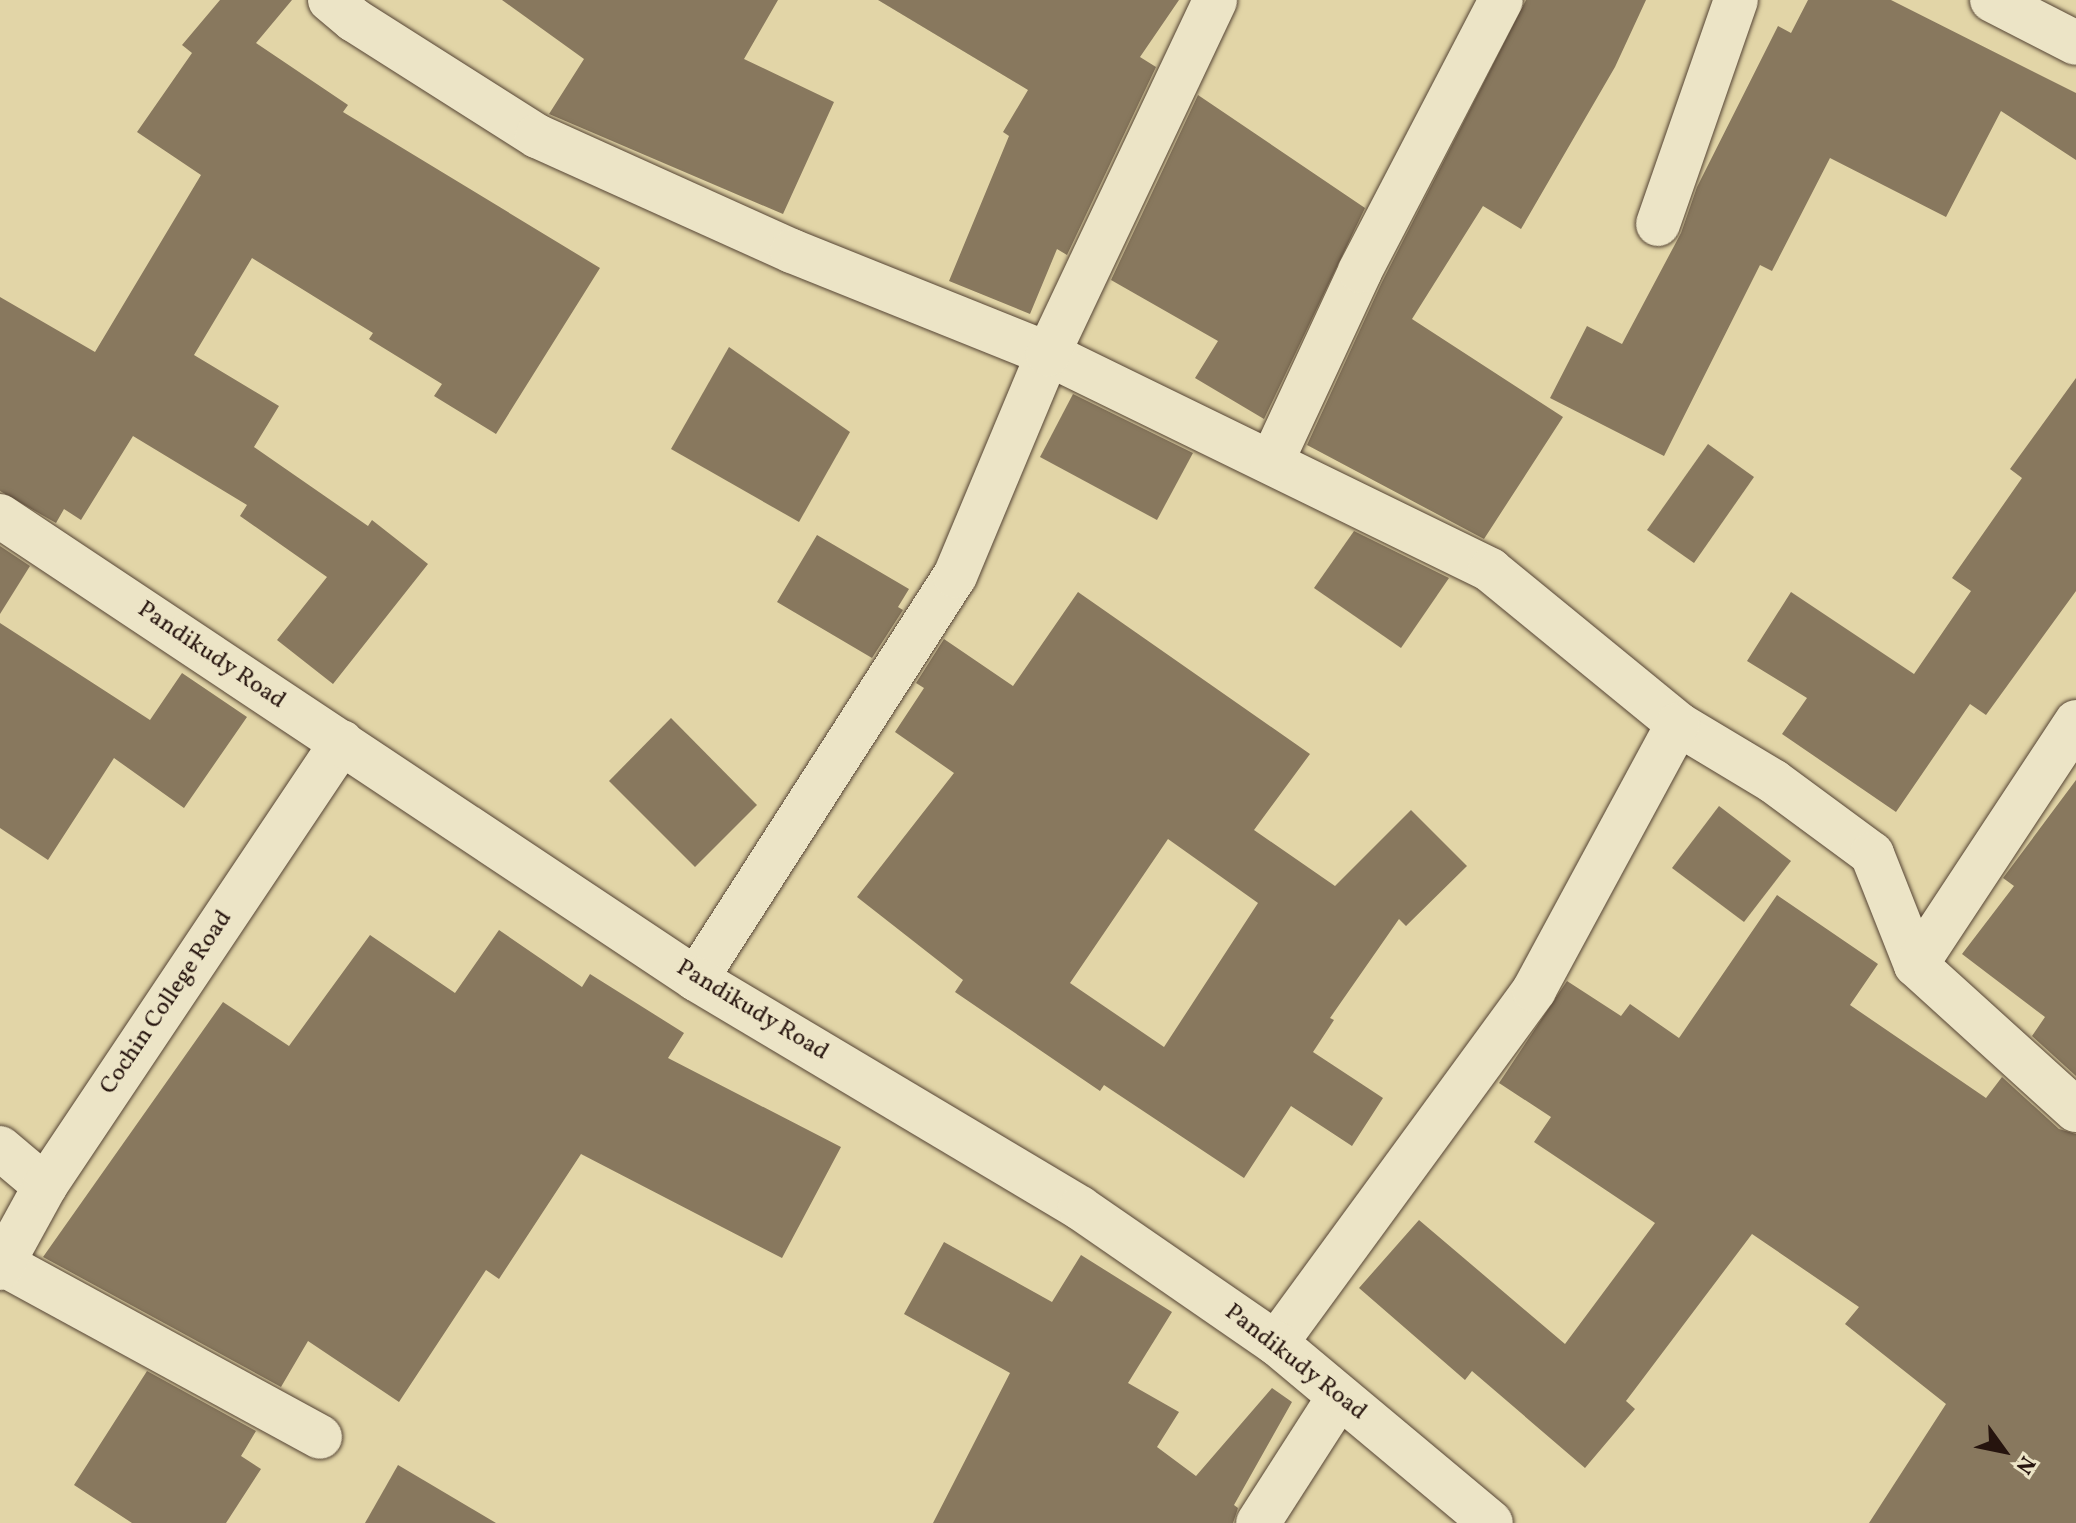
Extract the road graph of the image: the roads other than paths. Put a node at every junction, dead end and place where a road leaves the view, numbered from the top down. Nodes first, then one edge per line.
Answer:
1 (330, 0) edge
2 (1215, 0) edge
3 (1501, 0) edge
4 (1736, 0) edge
5 (1992, 0) edge
6 (2076, 43) edge
7 (1658, 224) dead end
8 (1048, 354) junction
9 (1272, 461) junction
10 (0, 516) edge
11 (2076, 722) edge
12 (1678, 724) junction
13 (342, 742) junction
14 (1916, 965) junction
15 (696, 979) junction
16 (2076, 1110) edge
17 (0, 1148) edge
18 (45, 1186) junction
19 (1, 1266) edge
20 (1276, 1343) junction
21 (1339, 1397) junction
22 (320, 1437) dead end
23 (1258, 1523) edge
24 (1491, 1523) edge

1 - 8 street
2 - 8 street
3 - 9 street
4 - 7 street
5 - 6 street
8 - 9 street
8 - 15 street
9 - 12 street
10 - 13 street, Pandikudy Road
11 - 14 street
12 - 14 street
12 - 20 street
13 - 15 street, Pandikudy Road
13 - 18 street, Cochin College Road
14 - 16 street
15 - 20 street, Pandikudy Road
17 - 18 street
18 - 19 street, Cochin College Road
19 - 22 street
20 - 21 street, Pandikudy Road
21 - 23 street
21 - 24 street, Pandikudy Road

